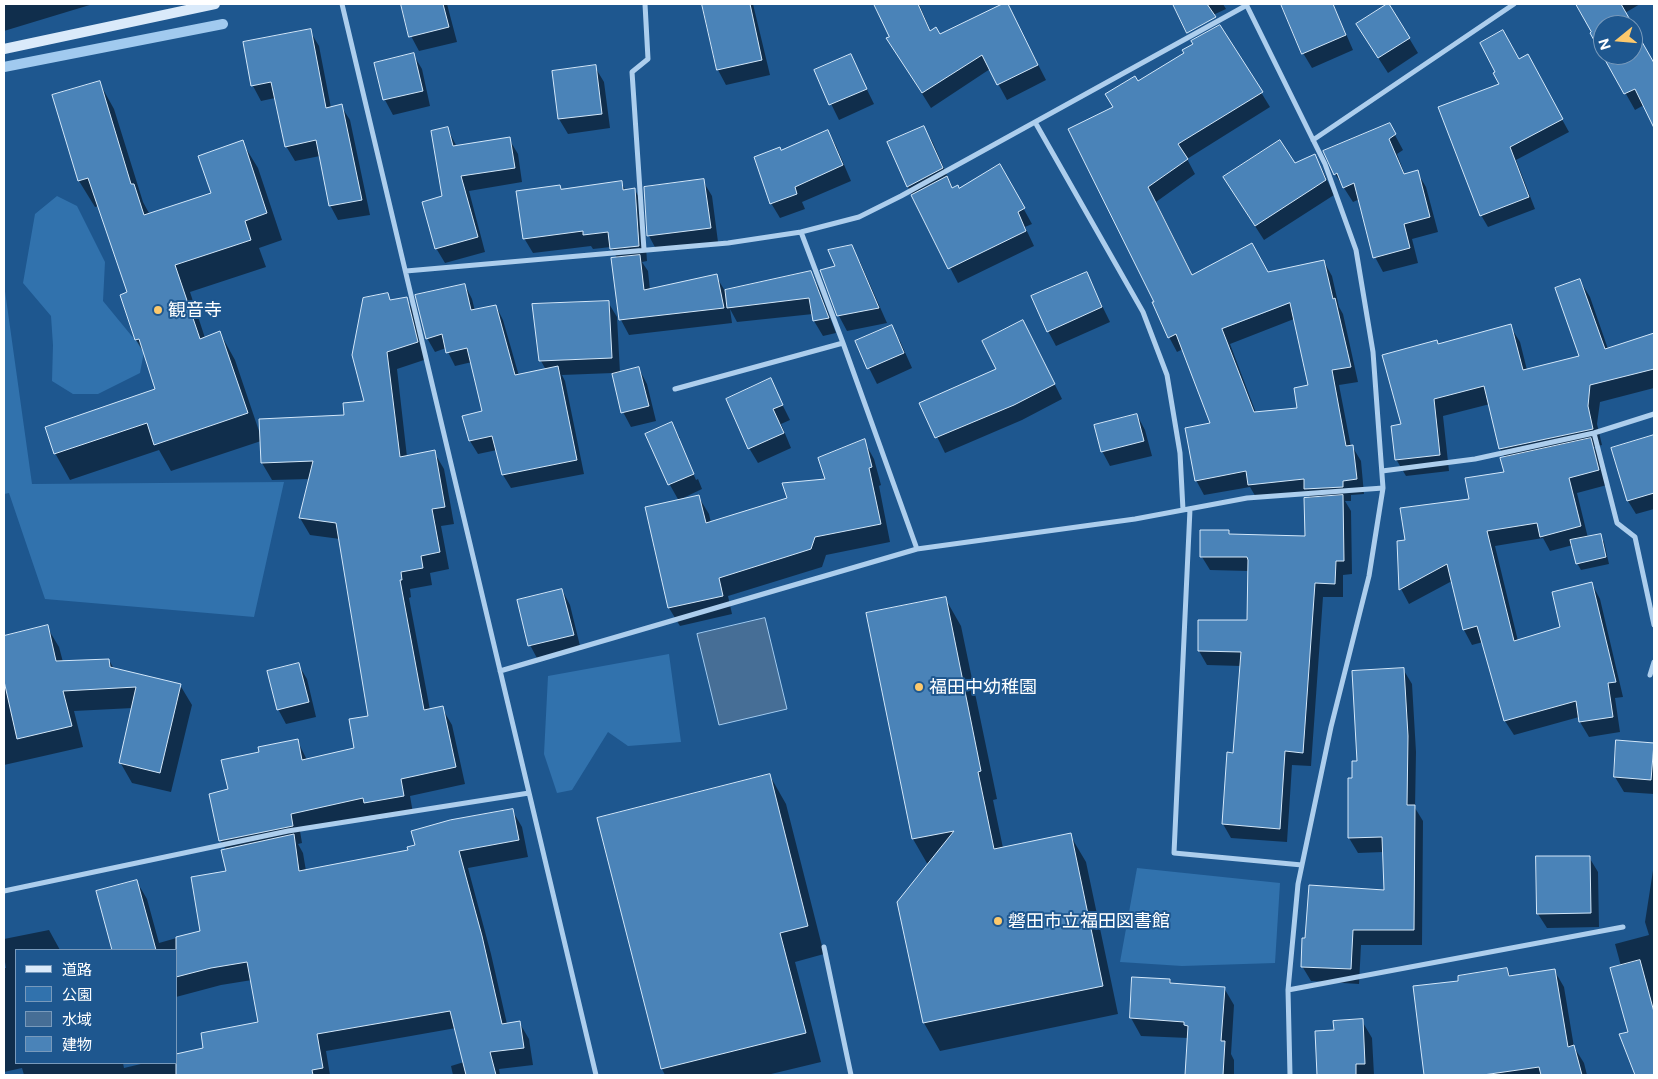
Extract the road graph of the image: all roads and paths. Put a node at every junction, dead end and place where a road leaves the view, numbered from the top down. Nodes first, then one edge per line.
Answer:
1 (215, 4) edge
2 (342, 4) edge
3 (646, 4) edge
4 (1247, 4) edge
5 (1514, 4) edge
6 (4, 49) edge
7 (1034, 122) junction
8 (1313, 140) junction
9 (801, 232) junction
10 (644, 250) junction
11 (406, 271) junction
12 (843, 343) junction
13 (675, 389) dead end
14 (1654, 414) edge
15 (1594, 433) junction
16 (1382, 471) junction
17 (1384, 488) junction
18 (1190, 509) junction
19 (1183, 510) junction
20 (917, 549) junction
21 (1654, 625) edge
22 (1654, 662) edge
23 (500, 671) junction
24 (1650, 675) dead end
25 (529, 793) junction
26 (1302, 865) junction
27 (4, 891) edge
28 (1623, 927) dead end
29 (824, 948) dead end
30 (1288, 990) junction
31 (596, 1075) edge
32 (852, 1075) edge
33 (1290, 1075) edge

1 - 6 street
2 - 11 street
3 - 10 street
4 - 7 street
4 - 8 street
5 - 8 street
7 - 9 street
7 - 19 street
8 - 16 street
9 - 10 street
9 - 12 street
10 - 11 street
11 - 23 street
12 - 13 street
12 - 20 street
14 - 15 street
15 - 16 street
15 - 21 street
16 - 17 street
17 - 18 street
17 - 26 street
18 - 19 street
18 - 26 street
19 - 20 street
20 - 23 street
22 - 24 street
23 - 25 street
25 - 27 street
25 - 31 street
26 - 30 street
28 - 30 street
29 - 32 street
30 - 33 street

